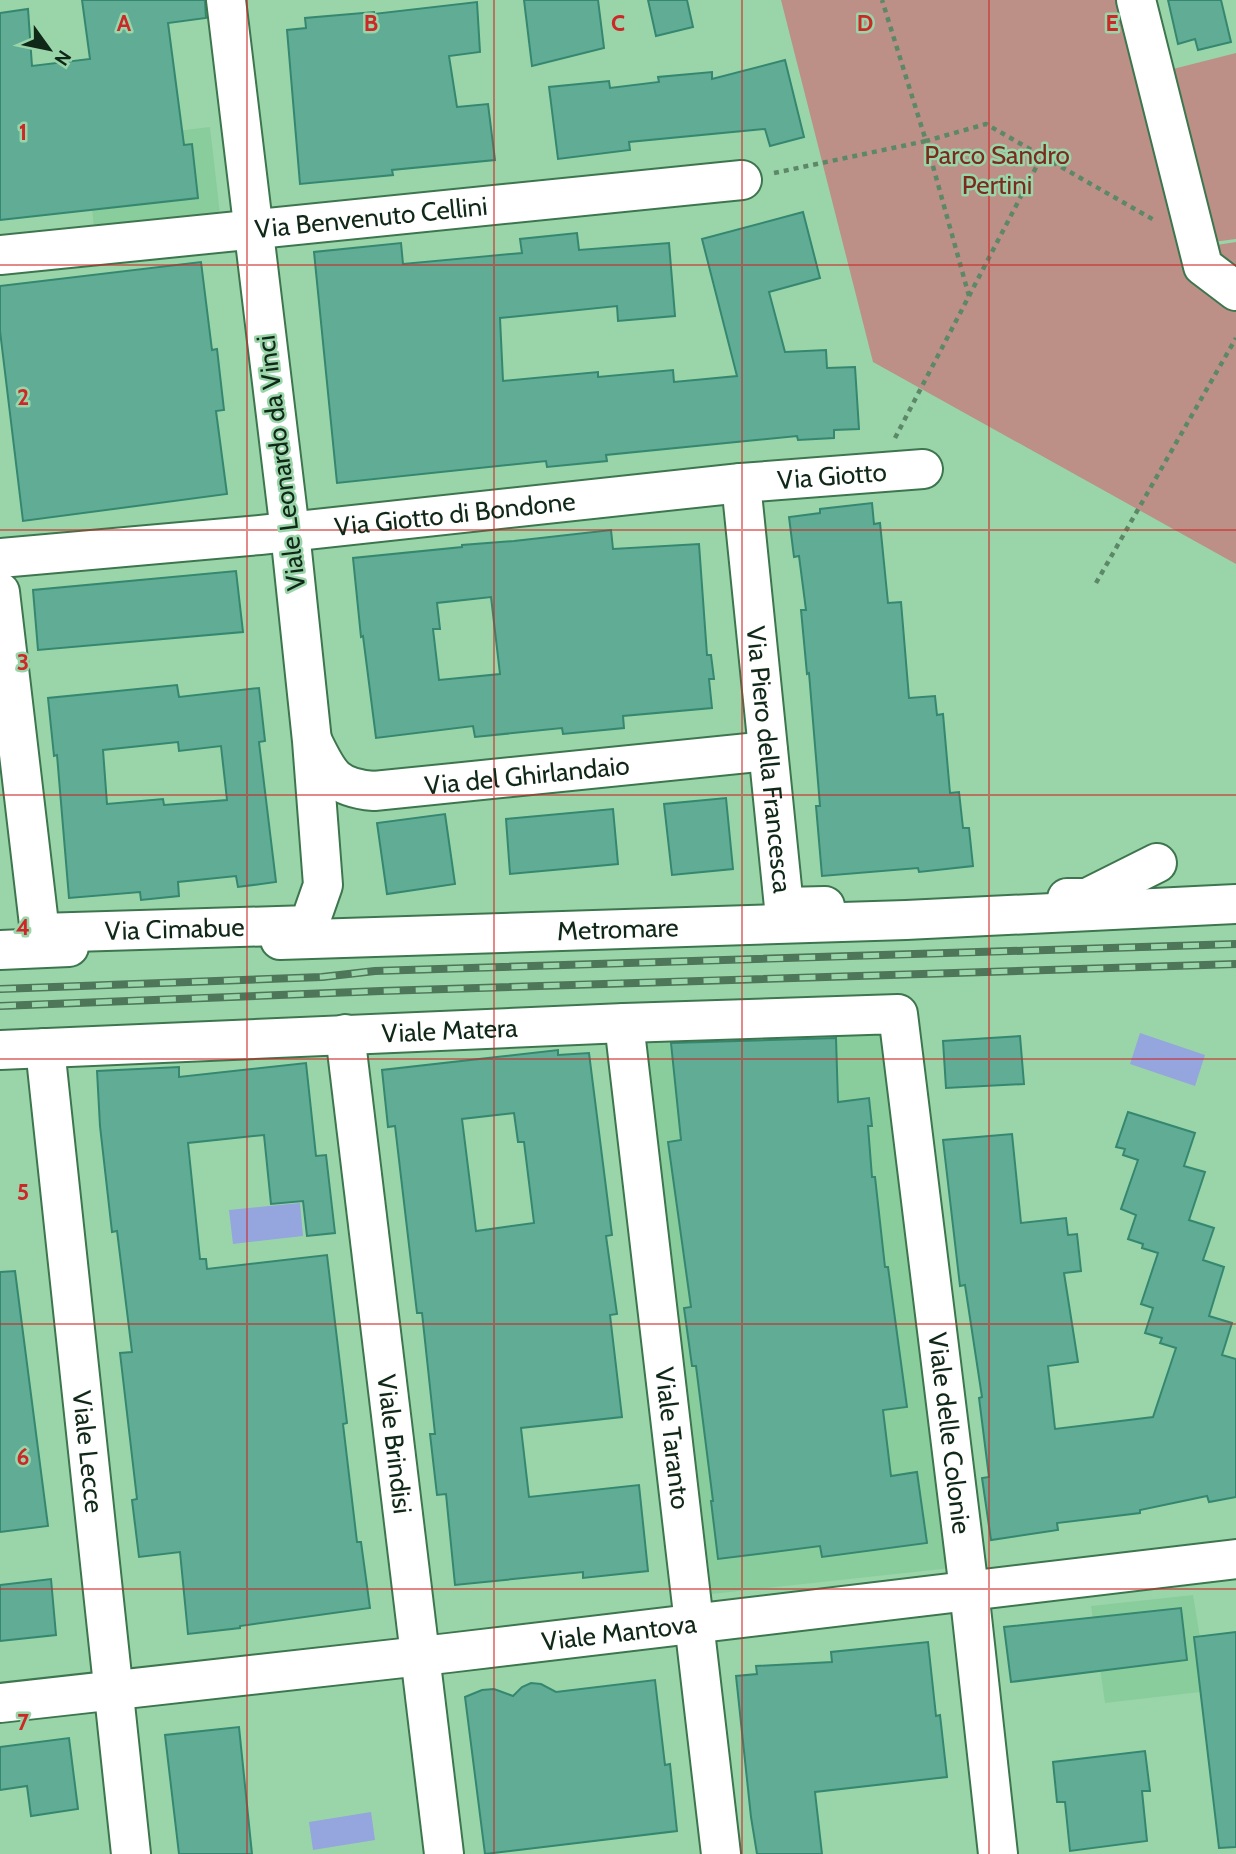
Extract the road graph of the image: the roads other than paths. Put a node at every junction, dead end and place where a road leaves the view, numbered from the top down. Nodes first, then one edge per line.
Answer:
1 (226, 0) edge
2 (1136, 0) edge
3 (742, 180) road end
4 (253, 228) junction
5 (0, 254) edge
6 (1236, 291) edge
7 (912, 470) road end
8 (741, 484) junction
9 (290, 532) junction
10 (0, 558) edge
11 (0, 592) edge
12 (312, 741) junction
13 (768, 751) junction
14 (1157, 863) dead end
15 (1236, 904) edge
16 (309, 925) joint
17 (0, 950) edge
18 (898, 1014) joint
19 (624, 1023) junction
20 (345, 1034) junction
21 (45, 1048) junction
22 (0, 1050) edge
23 (1236, 1559) edge
24 (969, 1590) junction
25 (695, 1625) junction
26 (422, 1656) junction
27 (114, 1690) junction
28 (0, 1703) edge
29 (131, 1854) edge
30 (444, 1854) edge
31 (721, 1854) edge
32 (998, 1854) edge

1 - 4 street, Viale Leonardo da Vinci
2 - 6 street
3 - 4 street, Via Benvenuto Cellini
4 - 5 street, Via Benvenuto Cellini
4 - 9 street, Viale Leonardo da Vinci
7 - 8 street, Via Giotto
8 - 9 street, Via Giotto di Bondone
8 - 13 street, Via Piero della Francesca
9 - 10 street, Via Giotto di Bondone
9 - 12 street, Viale Leonardo da Vinci
11 - 16 street, Via Cimabue
12 - 13 street, Via del Ghirlandaio
12 - 16 street, Viale Leonardo da Vinci
13 - 14 street, Via Piero della Francesca
15 - 17 street, Metromare
18 - 19 street, Viale Matera
18 - 24 street, Viale delle Colonie
19 - 20 street, Viale Matera
19 - 25 street, Viale Taranto
20 - 21 street, Viale Matera
20 - 26 street, Viale Brindisi
21 - 22 street, Viale Matera
21 - 27 street, Viale Lecce
23 - 24 street, Viale Mantova
24 - 25 street, Viale Mantova
24 - 32 street, Viale delle Colonie
25 - 26 street, Viale Mantova
25 - 31 street, Viale Taranto
26 - 27 street, Viale Mantova
26 - 30 street, Viale Brindisi
27 - 28 street, Viale Mantova
27 - 29 street, Viale Lecce

